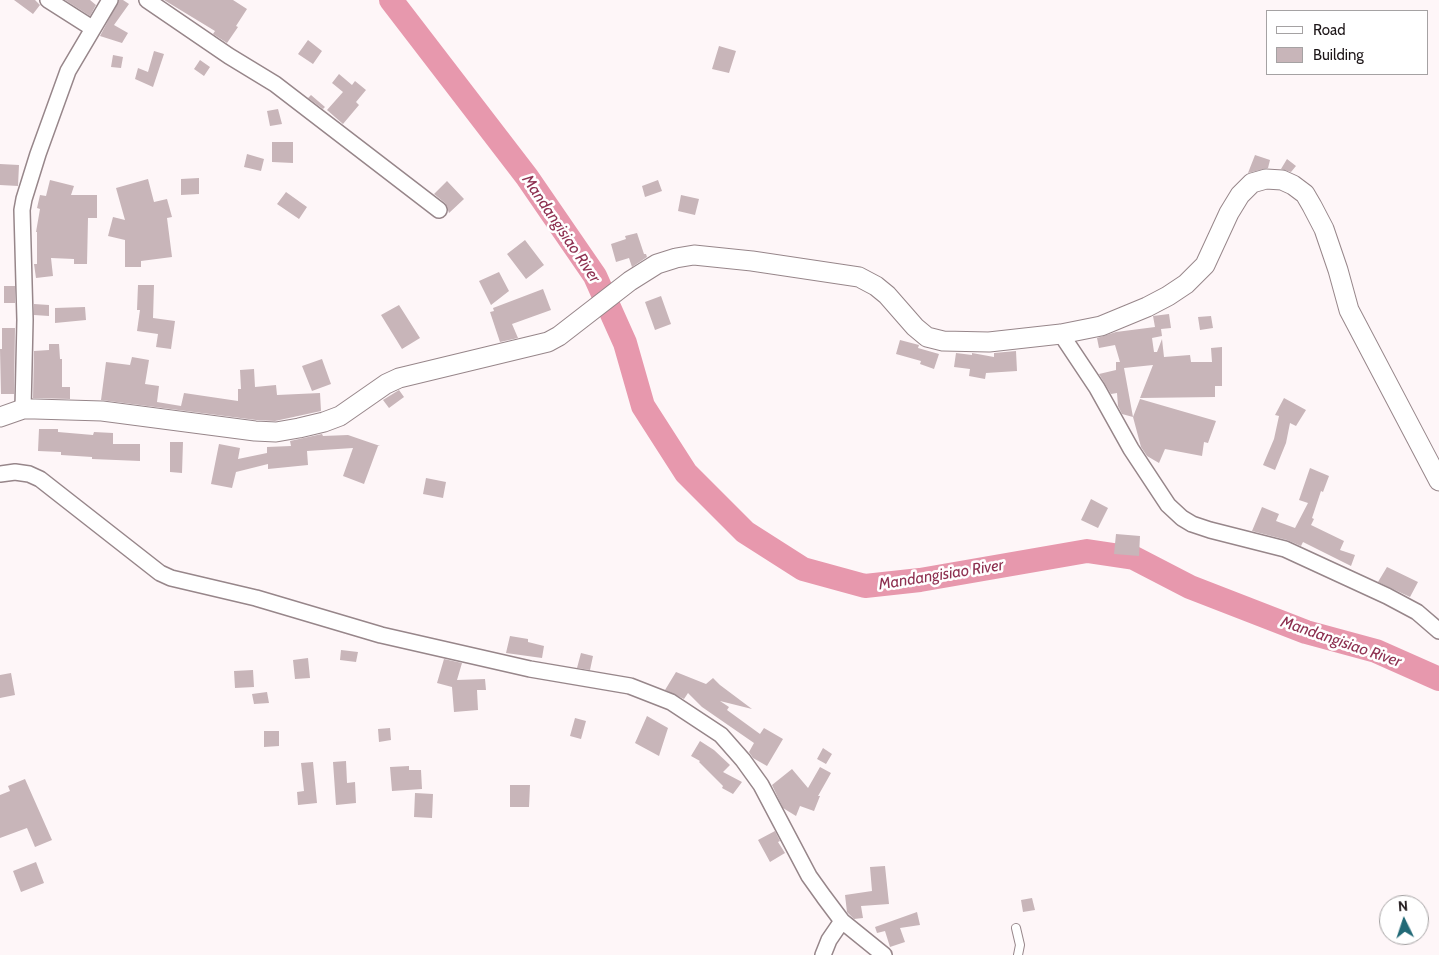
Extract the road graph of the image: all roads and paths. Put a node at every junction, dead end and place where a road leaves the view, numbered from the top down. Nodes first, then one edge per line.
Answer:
1 (48, 0) edge
2 (110, 0) edge
3 (147, 0) edge
4 (92, 28) junction
5 (439, 210) dead end
6 (1061, 334) junction
7 (23, 409) junction
8 (0, 417) edge
9 (0, 474) edge
10 (1439, 481) edge
11 (1439, 631) edge
12 (842, 921) junction
13 (1016, 928) dead end
14 (823, 955) edge
15 (884, 955) edge
16 (1018, 955) edge

1 - 4 street
2 - 4 street
3 - 5 street
4 - 7 street
6 - 7 street
6 - 10 street
6 - 11 street
7 - 8 street
9 - 12 street
12 - 14 street
12 - 15 street
13 - 16 lane

